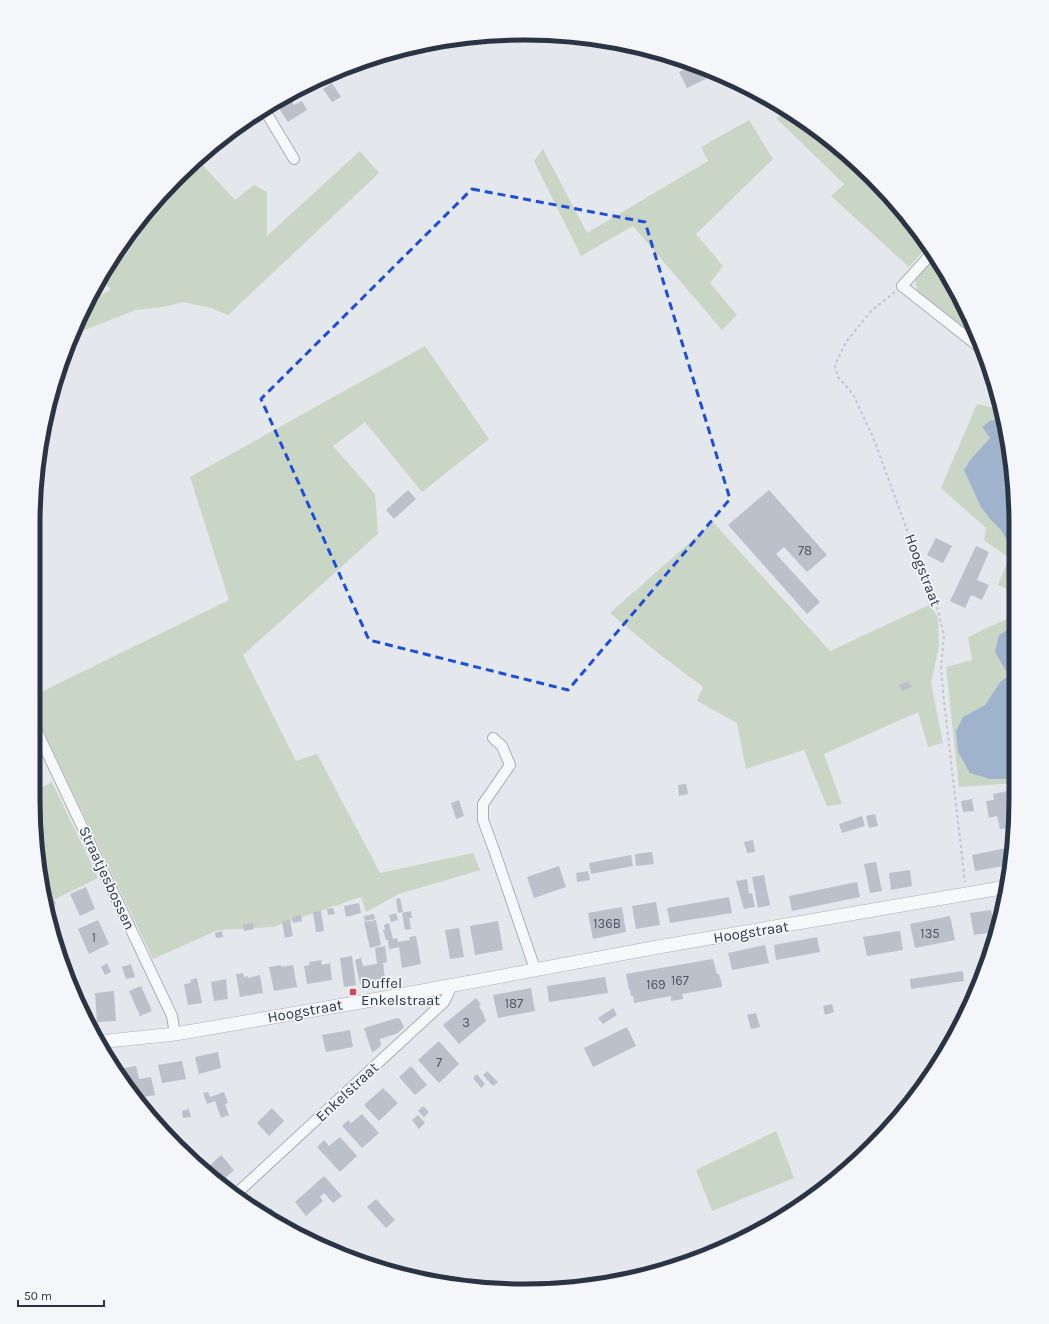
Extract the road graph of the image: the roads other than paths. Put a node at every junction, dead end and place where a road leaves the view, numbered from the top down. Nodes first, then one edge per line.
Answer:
1 (267, 114) edge
2 (294, 159) dead end
3 (928, 257) edge
4 (973, 342) edge
5 (40, 738) edge
6 (493, 738) dead end
7 (1001, 888) edge
8 (535, 970) junction
9 (448, 986) junction
10 (175, 1034) junction
11 (105, 1041) edge
12 (239, 1191) edge

1 - 2 street
3 - 4 street
5 - 10 street, Straatjesbossen
6 - 8 street
7 - 8 street, Hoogstraat
8 - 9 street, Hoogstraat
9 - 10 street, Hoogstraat
9 - 12 street, Enkelstraat
10 - 11 street, Hoogstraat

